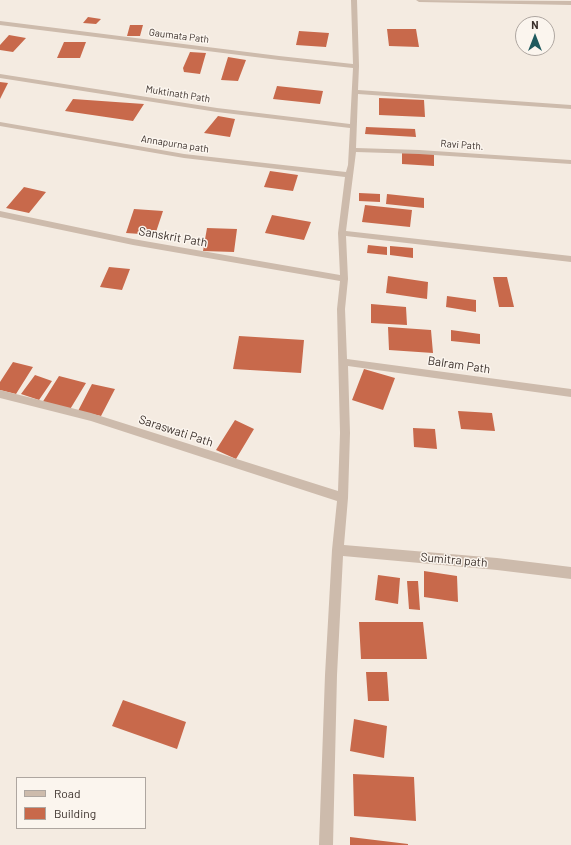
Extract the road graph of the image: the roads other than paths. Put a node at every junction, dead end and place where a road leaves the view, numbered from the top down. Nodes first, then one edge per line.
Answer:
1 (354, 0) edge
2 (419, 0) edge
3 (571, 4) edge
4 (0, 23) edge
5 (356, 66) junction
6 (0, 76) edge
7 (355, 92) junction
8 (571, 106) edge
9 (0, 124) edge
10 (354, 126) junction
11 (352, 150) junction
12 (571, 162) edge
13 (349, 175) junction
14 (0, 214) edge
15 (342, 233) junction
16 (571, 259) edge
17 (344, 278) junction
18 (343, 362) junction
19 (571, 393) edge
20 (0, 394) edge
21 (343, 498) junction
22 (338, 550) junction
23 (571, 572) edge
24 (326, 845) edge

1 - 5 street
2 - 3 street
4 - 5 street, Gaumata Path
5 - 7 street
6 - 10 street, Muktinath Path
7 - 8 street
7 - 10 street
9 - 13 street, Annapurna path
10 - 11 street
11 - 12 street, Ravi Path.
11 - 13 street
13 - 15 street
14 - 17 street, Sanskrit Path
15 - 16 street
15 - 17 street
17 - 18 street
18 - 19 street, Balram Path
18 - 21 street
20 - 21 street, Saraswati Path
21 - 22 street
22 - 23 street, Sumitra path
22 - 24 street

